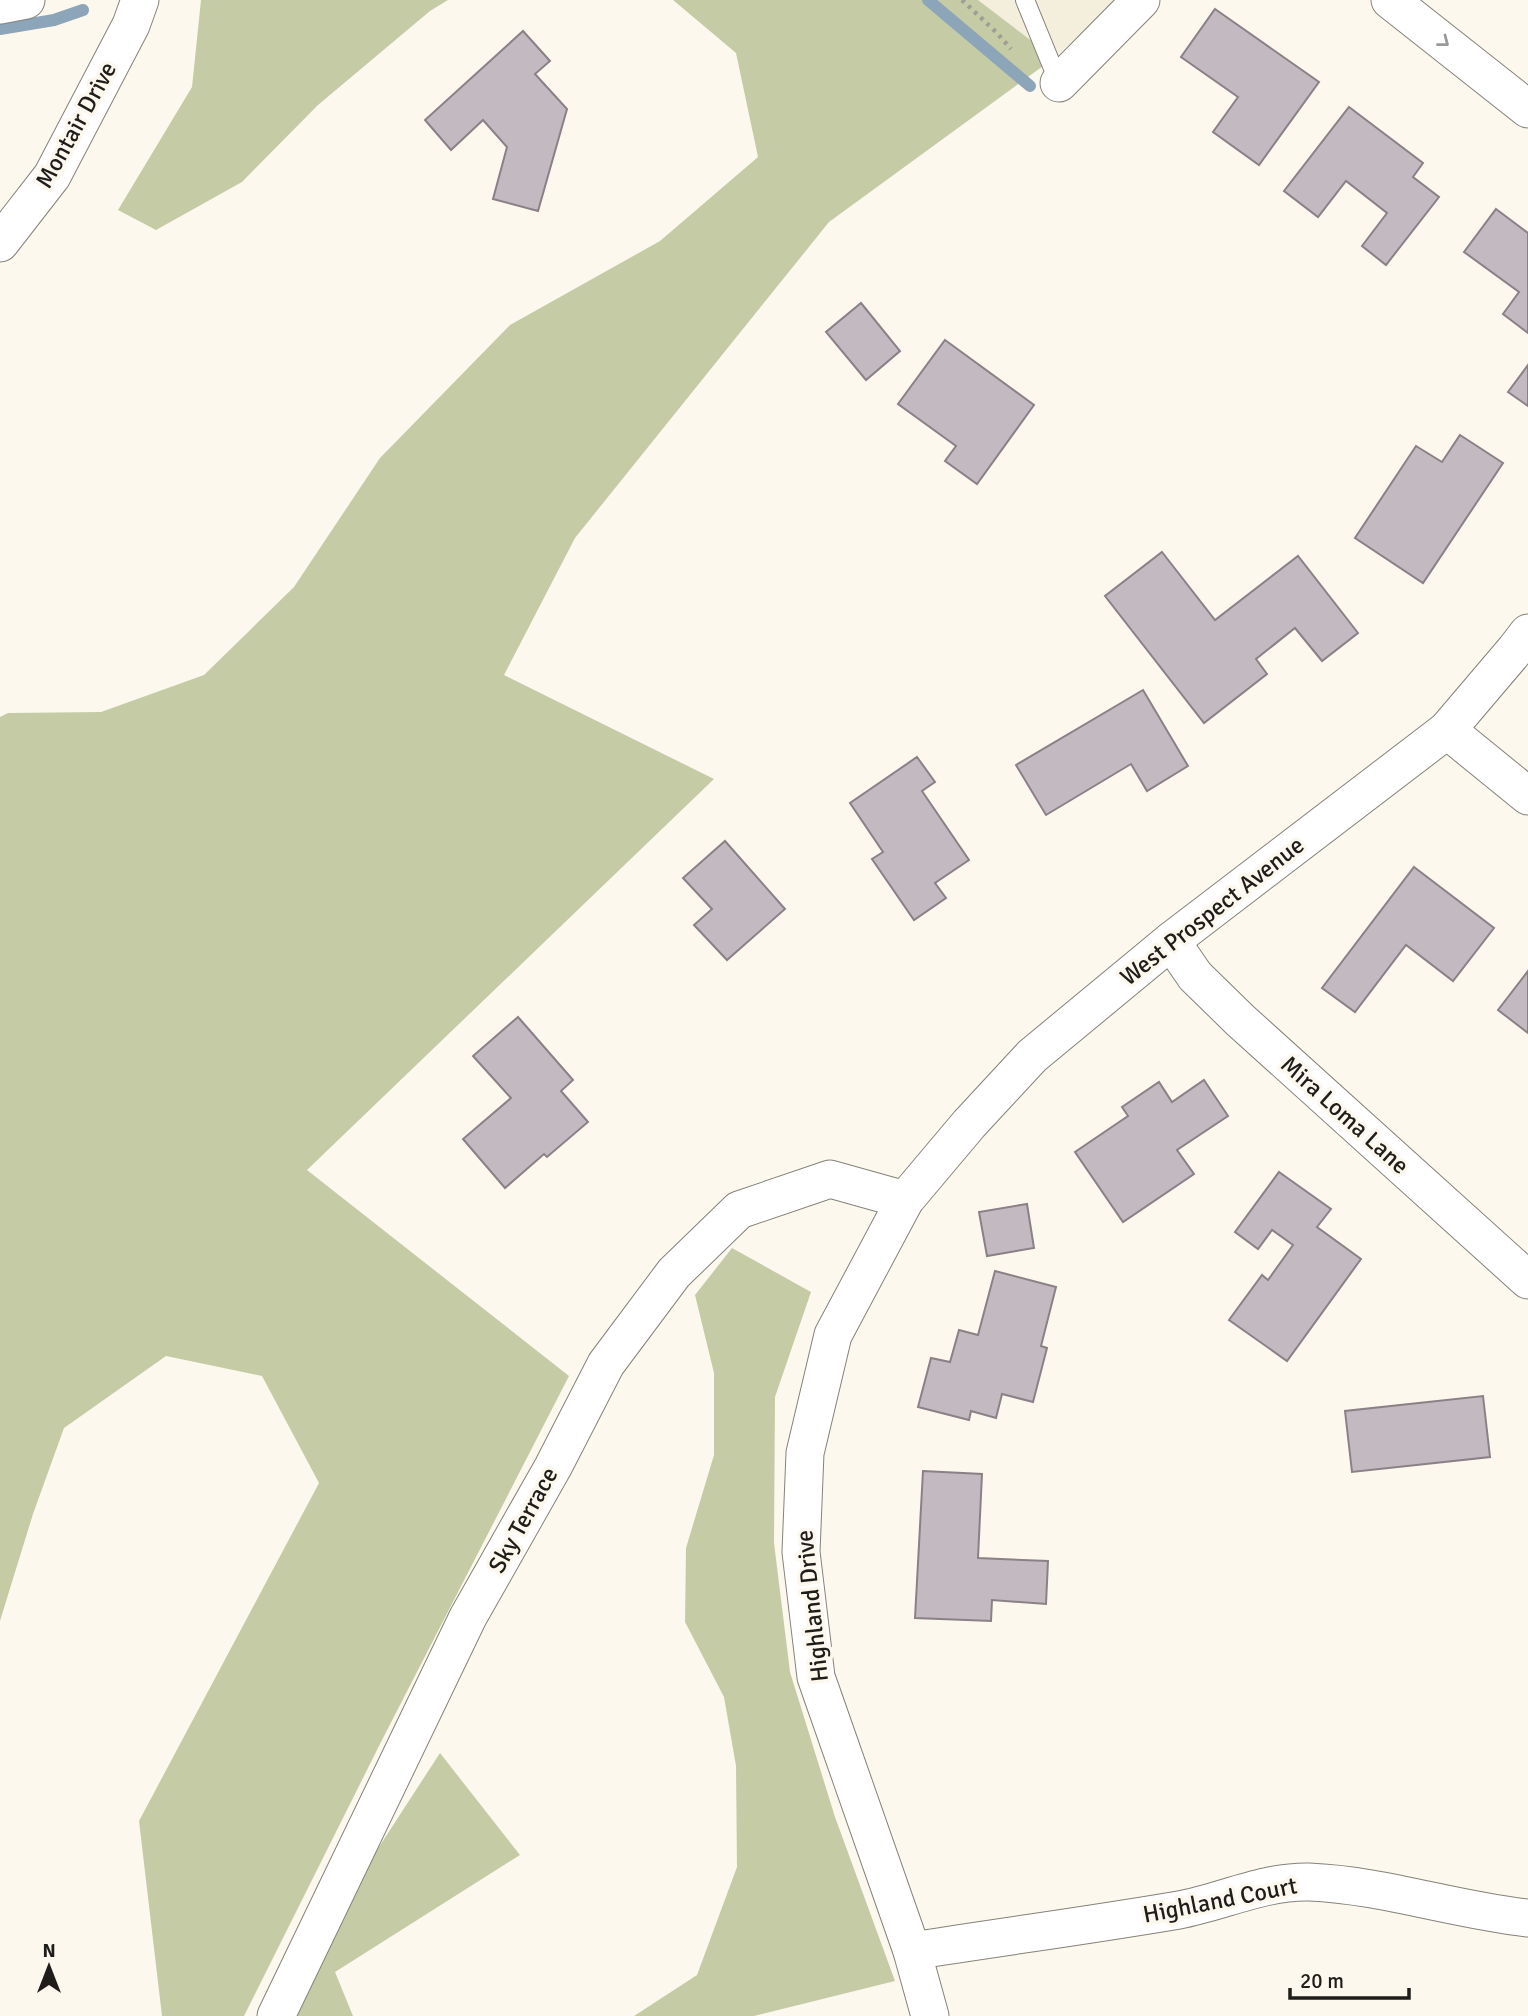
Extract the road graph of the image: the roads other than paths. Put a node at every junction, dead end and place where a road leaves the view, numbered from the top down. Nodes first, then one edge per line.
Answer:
1 (26, 0) edge
2 (140, 0) edge
3 (1025, 0) edge
4 (1141, 0) edge
5 (1390, 0) edge
6 (0, 5) edge
7 (1059, 83) joint
8 (1528, 109) edge
9 (0, 243) edge
10 (1528, 633) edge
11 (1447, 730) junction
12 (1528, 796) edge
13 (1171, 941) junction
14 (905, 1200) junction
15 (1528, 1280) edge
16 (1528, 1918) edge
17 (912, 1951) junction
18 (276, 2016) edge
19 (930, 2016) edge

1 - 6 street
2 - 9 street, Montair Drive
3 - 7 lane
4 - 7 street
5 -> 8 street
10 - 11 street, West Prospect Avenue
11 - 12 street
11 - 13 street, West Prospect Avenue
13 - 14 street, West Prospect Avenue
13 - 15 street, Mira Loma Lane
14 - 17 street, Highland Drive
14 - 18 street, Sky Terrace
16 - 17 street, Highland Court
17 - 19 street, Highland Drive

